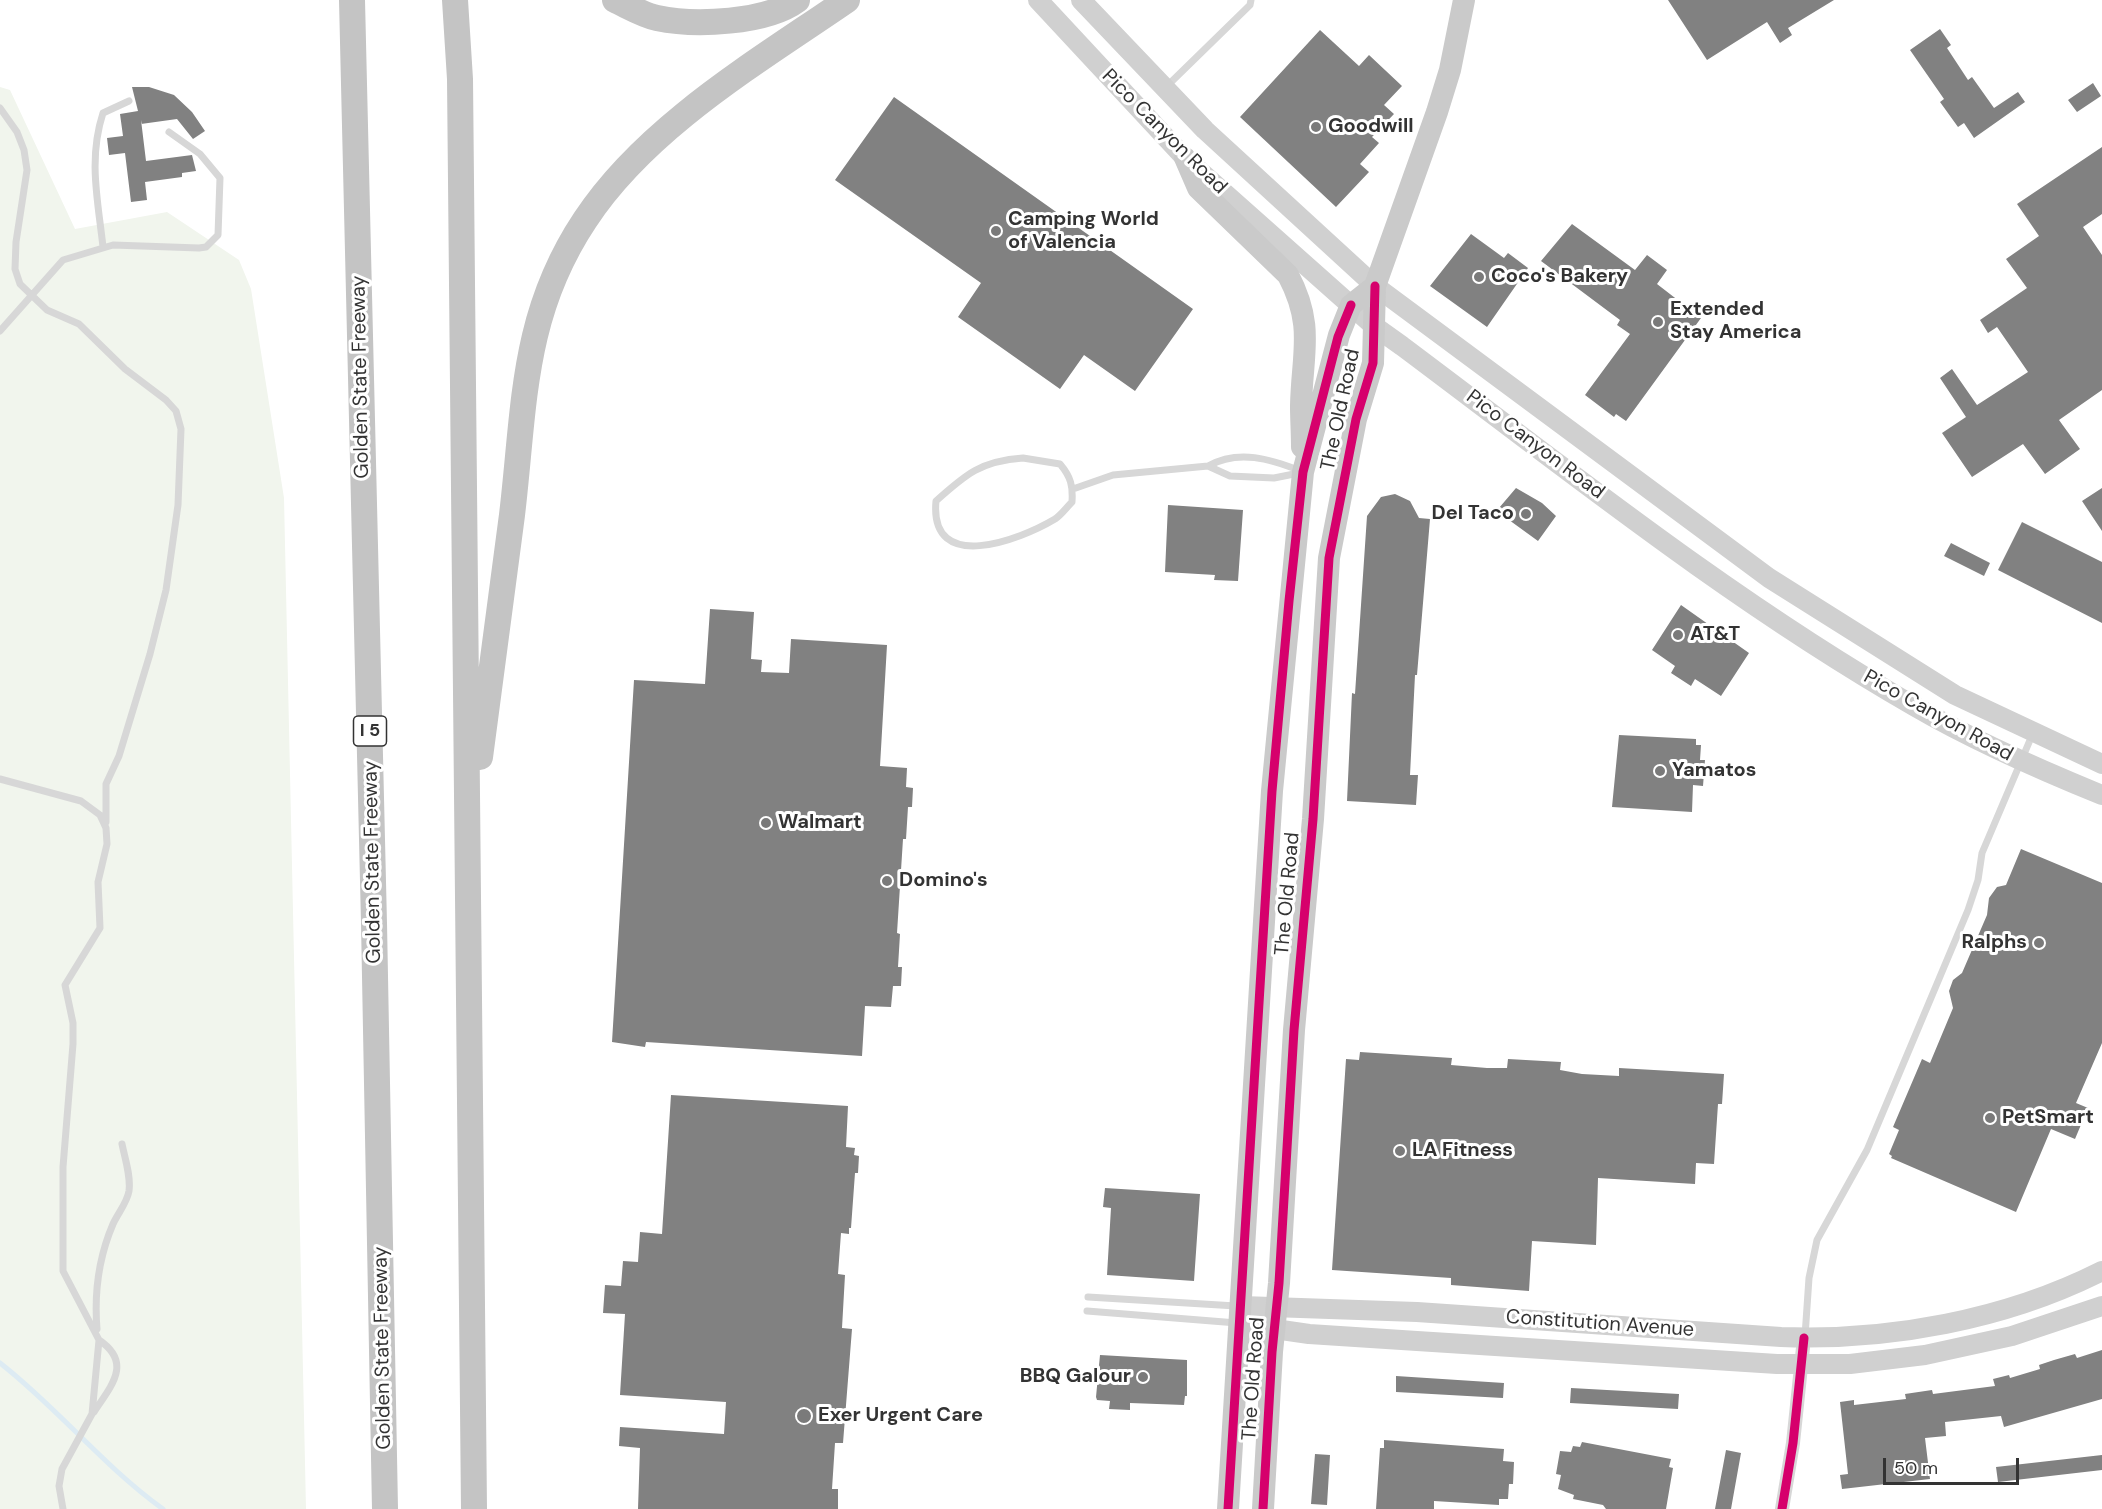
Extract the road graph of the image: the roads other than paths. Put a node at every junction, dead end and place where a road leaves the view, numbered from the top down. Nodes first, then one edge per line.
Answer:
1 (352, 0) edge
2 (455, 0) edge
3 (615, 0) edge
4 (797, 0) edge
5 (847, 0) edge
6 (1038, 0) edge
7 (1082, 0) edge
8 (1251, 0) edge
9 (1464, 0) edge
10 (1165, 89) junction
11 (129, 101) dead end
12 (0, 108) edge
13 (169, 132) dead end
14 (1185, 158) junction
15 (103, 248) junction
16 (1375, 286) junction
17 (30, 296) junction
18 (1351, 305) junction
19 (1374, 326) junction
20 (0, 331) edge
21 (1208, 466) junction
22 (1303, 472) junction
23 (1073, 489) junction
24 (2034, 733) junction
25 (2021, 761) junction
26 (2102, 764) edge
27 (0, 779) edge
28 (2102, 795) edge
29 (106, 828) junction
30 (467, 848) junction
31 (122, 1144) dead end
32 (2102, 1271) edge
33 (1088, 1298) dead end
34 (2102, 1306) edge
35 (1087, 1311) dead end
36 (1241, 1315) junction
37 (1276, 1318) junction
38 (97, 1332) junction
39 (1804, 1338) junction
40 (99, 1340) junction
41 (1802, 1365) junction
42 (92, 1414) junction
43 (474, 1504) edge
44 (63, 1509) edge
45 (385, 1509) edge
46 (1228, 1509) edge
47 (1263, 1509) edge
48 (1782, 1509) edge

1 - 45 highway, Golden State Freeway / I 5
2 - 30 highway
3 - 4 highway
5 - 30 highway
6 - 14 main road, Pico Canyon Road
7 - 10 main road, Pico Canyon Road
8 - 10 lane
9 - 16 main road, The Old Road
10 - 16 main road, Pico Canyon Road
11 - 15 lane
12 - 17 lane
13 - 15 lane
14 - 18 main road, Pico Canyon Road
14 - 22 main road
15 - 17 lane
16 - 18 main road, The Old Road
16 - 19 main road, The Old Road
16 - 24 main road, Pico Canyon Road
17 - 20 lane
17 - 29 lane
18 - 19 main road, Pico Canyon Road
18 - 22 main road, The Old Road
19 - 25 main road, Pico Canyon Road
19 - 37 main road, The Old Road
21 - 22 lane
21 - 22 lane
21 - 23 lane
22 - 36 main road, The Old Road
23 - 23 lane
24 - 25 lane
24 - 26 main road, Pico Canyon Road
25 - 28 main road, Pico Canyon Road
25 - 39 lane
27 - 29 lane
29 - 38 lane
30 - 43 highway
31 - 38 lane
32 - 39 main road, Constitution Avenue
33 - 36 lane, Constitution Avenue
34 - 41 main road, Constitution Avenue
35 - 36 lane, Constitution Avenue
36 - 37 main road, Constitution Avenue
36 - 46 main road, The Old Road
37 - 39 main road, Constitution Avenue
37 - 41 main road, Constitution Avenue
37 - 47 main road, The Old Road
38 - 40 lane
39 - 41 street
40 - 42 lane
40 - 42 lane
41 - 48 street
42 - 44 lane

